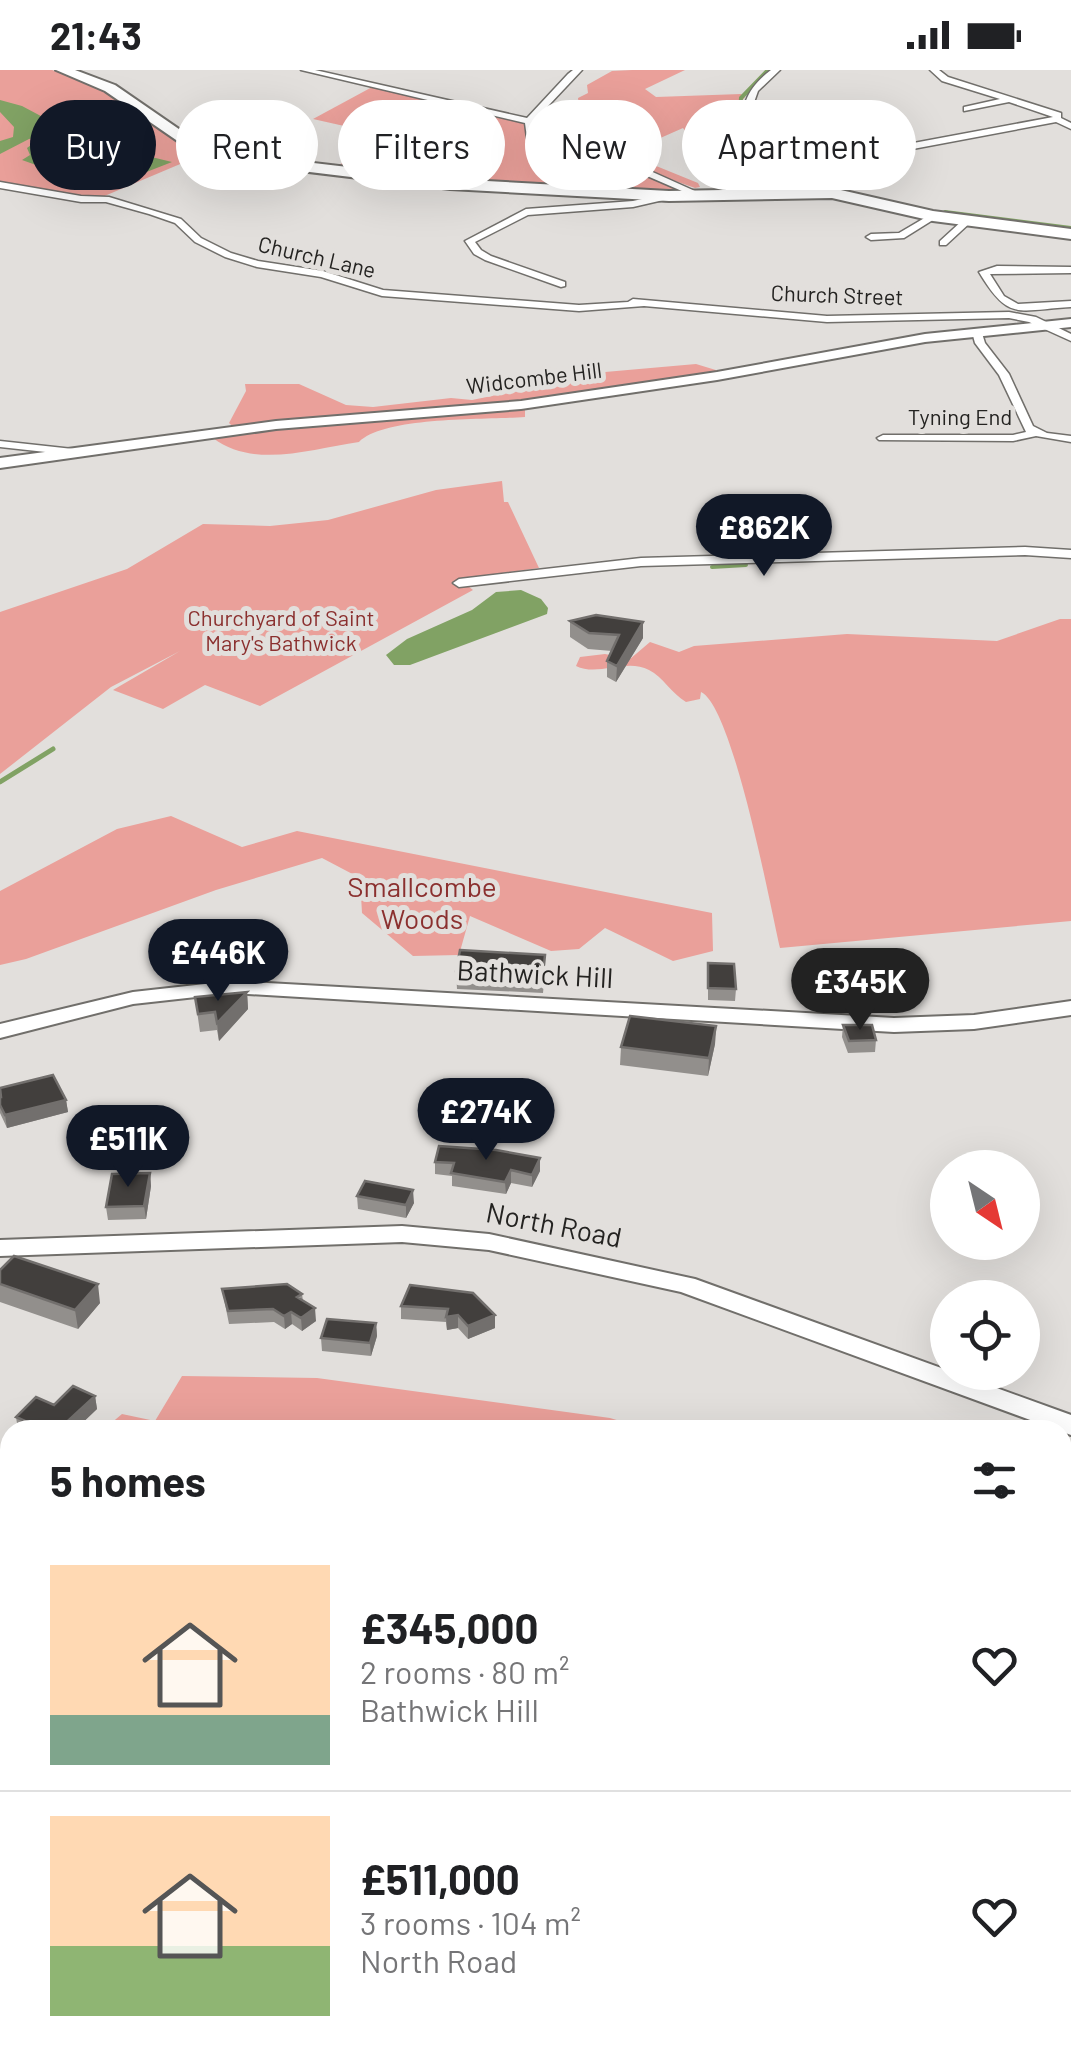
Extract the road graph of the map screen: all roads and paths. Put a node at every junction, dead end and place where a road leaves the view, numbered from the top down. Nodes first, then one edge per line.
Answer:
1 (63, 70) edge
2 (305, 70) edge
3 (578, 70) edge
4 (776, 70) edge
5 (934, 70) edge
6 (1012, 99) junction
7 (550, 100) edge
8 (749, 100) edge
9 (967, 109) dead end
10 (1071, 111) edge
11 (1057, 117) junction
12 (525, 120) edge
13 (1071, 126) edge
14 (916, 145) edge
15 (662, 179) edge
16 (0, 185) edge
17 (743, 190) edge
18 (746, 194) junction
19 (669, 196) junction
20 (701, 196) junction
21 (933, 216) junction
22 (967, 221) junction
23 (1071, 234) edge
24 (871, 237) dead end
25 (943, 244) dead end
26 (1071, 270) edge
27 (562, 284) dead end
28 (627, 300) dead end
29 (640, 304) junction
30 (1071, 304) edge
31 (1071, 323) edge
32 (1046, 324) junction
33 (977, 332) junction
34 (1071, 338) edge
35 (1036, 433) junction
36 (883, 438) dead end
37 (1071, 439) edge
38 (0, 444) edge
39 (73, 452) junction
40 (0, 463) edge
41 (1071, 554) edge
42 (460, 583) dead end
43 (1071, 1008) edge
44 (0, 1031) edge
45 (0, 1248) edge
46 (1057, 1420) edge

1 - 19 main road
2 - 12 street
3 - 7 street
4 - 8 street
5 - 6 street
6 - 9 street
6 - 11 street
10 - 11 street
11 - 13 street
11 - 14 street
15 - 20 street
16 - 29 street, Church Lane
17 - 18 street
18 - 20 main road
18 - 21 main road
19 - 20 main road
19 - 27 street
21 - 22 main road
21 - 24 street
22 - 23 main road
22 - 25 street
26 - 30 street
28 - 29 street, Church Street
29 - 32 street, Church Street
31 - 32 street, Widcombe Hill
32 - 33 street, Widcombe Hill
32 - 34 street, Church Street
33 - 35 street, Tyning End
33 - 39 street, Widcombe Hill
35 - 36 street, Tyning End
35 - 37 street, Tyning End
38 - 39 street
39 - 40 street, Widcombe Hill
41 - 42 street
43 - 44 street, Bathwick Hill
45 - 46 street, North Road

